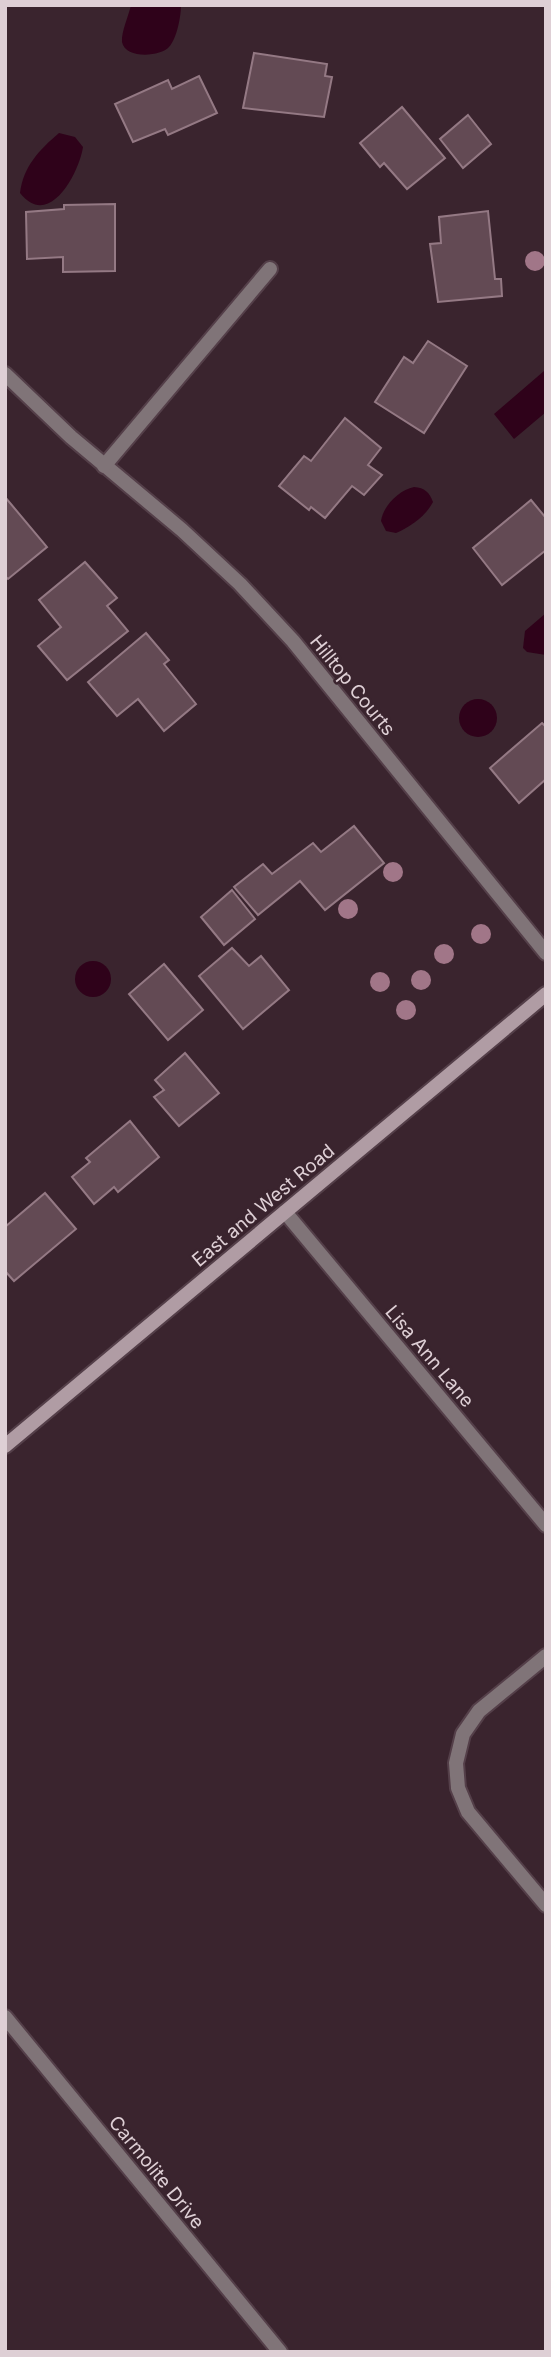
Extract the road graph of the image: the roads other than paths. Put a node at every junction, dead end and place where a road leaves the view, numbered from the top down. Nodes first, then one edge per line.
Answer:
1 (270, 269) dead end
2 (5, 374) edge
3 (104, 466) junction
4 (546, 953) edge
5 (546, 995) edge
6 (285, 1212) junction
7 (5, 1446) edge
8 (546, 1525) edge
9 (546, 1656) edge
10 (546, 1905) edge
11 (5, 2017) edge
12 (279, 2352) edge

1 - 3 street
2 - 3 street, Hilltop Courts
3 - 4 street, Hilltop Courts
5 - 6 street, East and West Road
6 - 7 street, East and West Road
6 - 8 street, Lisa Ann Lane
9 - 10 street
11 - 12 street, Carmolite Drive

